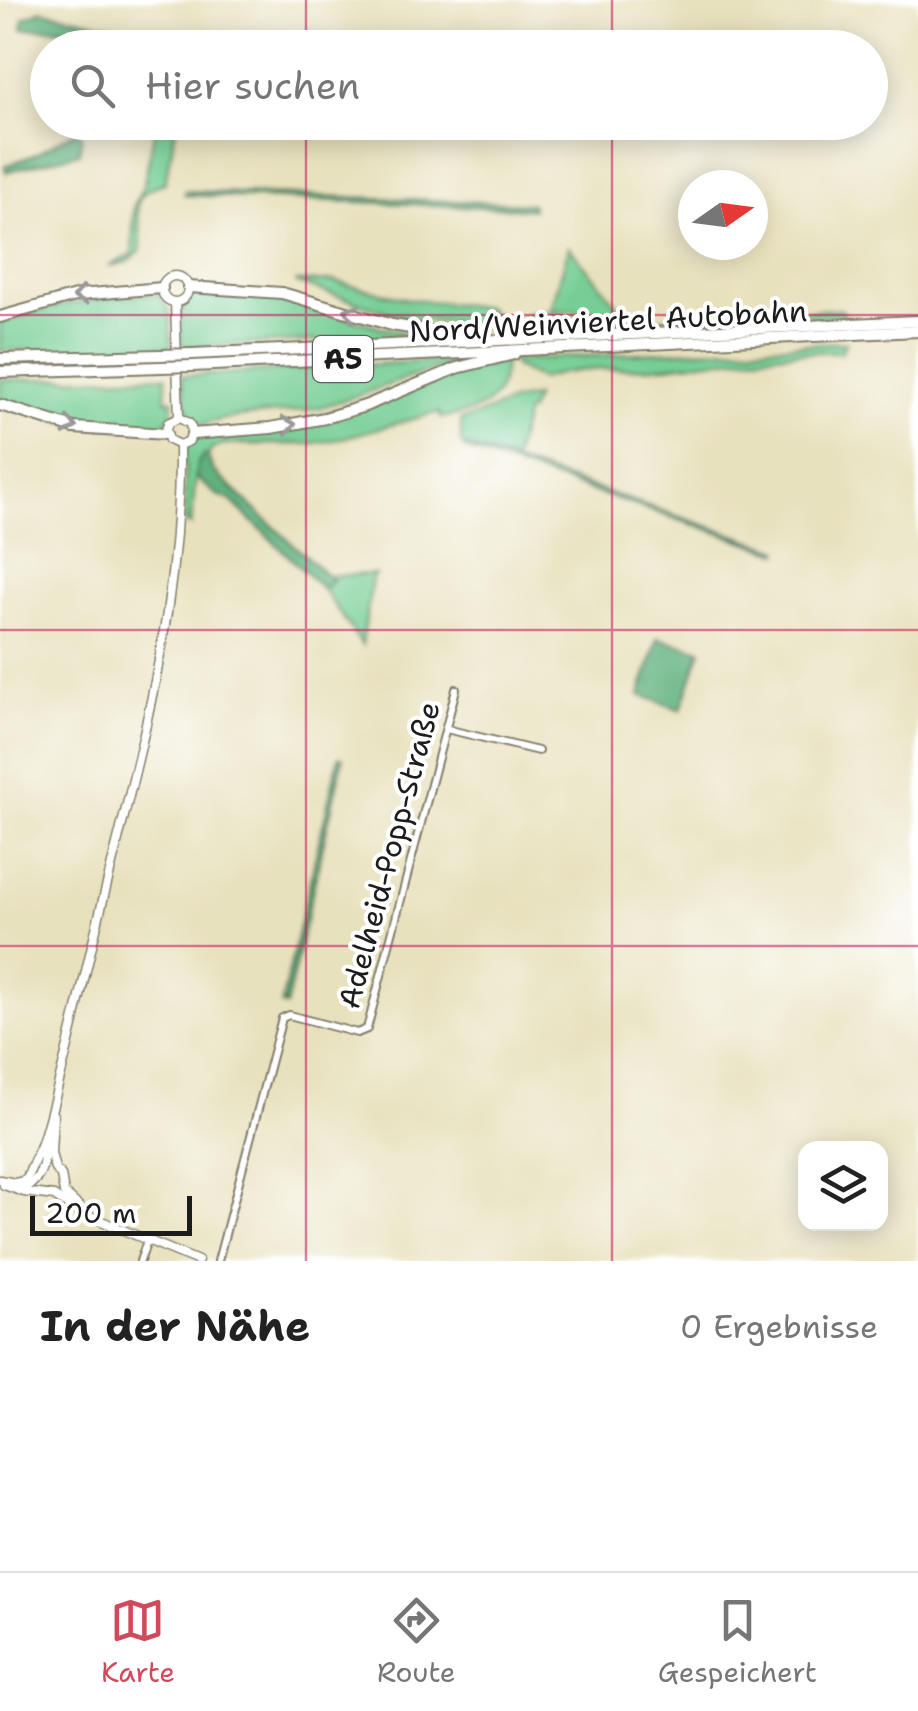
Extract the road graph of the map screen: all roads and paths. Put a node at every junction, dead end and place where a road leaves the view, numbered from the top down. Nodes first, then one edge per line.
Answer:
1 (188, 287) junction
2 (162, 288) junction
3 (176, 303) junction
4 (0, 318) edge
5 (918, 320) edge
6 (918, 331) edge
7 (480, 340) junction
8 (544, 348) junction
9 (0, 359) edge
10 (0, 372) edge
11 (0, 405) edge
12 (179, 418) junction
13 (166, 434) junction
14 (192, 434) junction
15 (179, 445) junction
16 (456, 688) dead end
17 (446, 729) junction
18 (538, 751) dead end
19 (58, 1081) junction
20 (46, 1133) junction
21 (44, 1169) junction
22 (54, 1170) junction
23 (36, 1181) junction
24 (0, 1182) edge
25 (61, 1187) junction
26 (16, 1190) junction
27 (46, 1193) junction
28 (84, 1212) junction
29 (147, 1241) junction
30 (140, 1261) edge
31 (198, 1261) edge
32 (218, 1261) edge

1 - 2 main road
1 - 3 main road
7 -> 1 highway
2 - 3 main road
2 -> 4 highway
3 - 12 main road
5 - 7 highway, Nord/Weinviertel Autobahn / A5
6 - 8 highway, Nord/Weinviertel Autobahn / A5
7 - 9 highway, Nord/Weinviertel Autobahn / A5, bridge
8 - 10 highway, Nord/Weinviertel Autobahn / A5, bridge
14 -> 8 highway
11 -> 13 highway
12 - 13 main road
12 - 14 main road
13 - 15 main road
14 - 15 main road
15 - 19 main road
16 - 17 street, Adelheid-Popp-Straße
17 - 18 street
17 - 32 street, Adelheid-Popp-Straße
19 - 20 main road
19 - 22 main road
20 - 21 main road
20 - 24 main road
21 - 22 main road
21 - 23 main road
22 - 25 main road
23 - 26 main road
23 - 27 main road
24 - 26 main road
25 - 27 main road
25 - 28 main road
26 - 27 main road
27 - 28 main road
28 - 29 main road
29 - 30 street
29 - 31 main road

